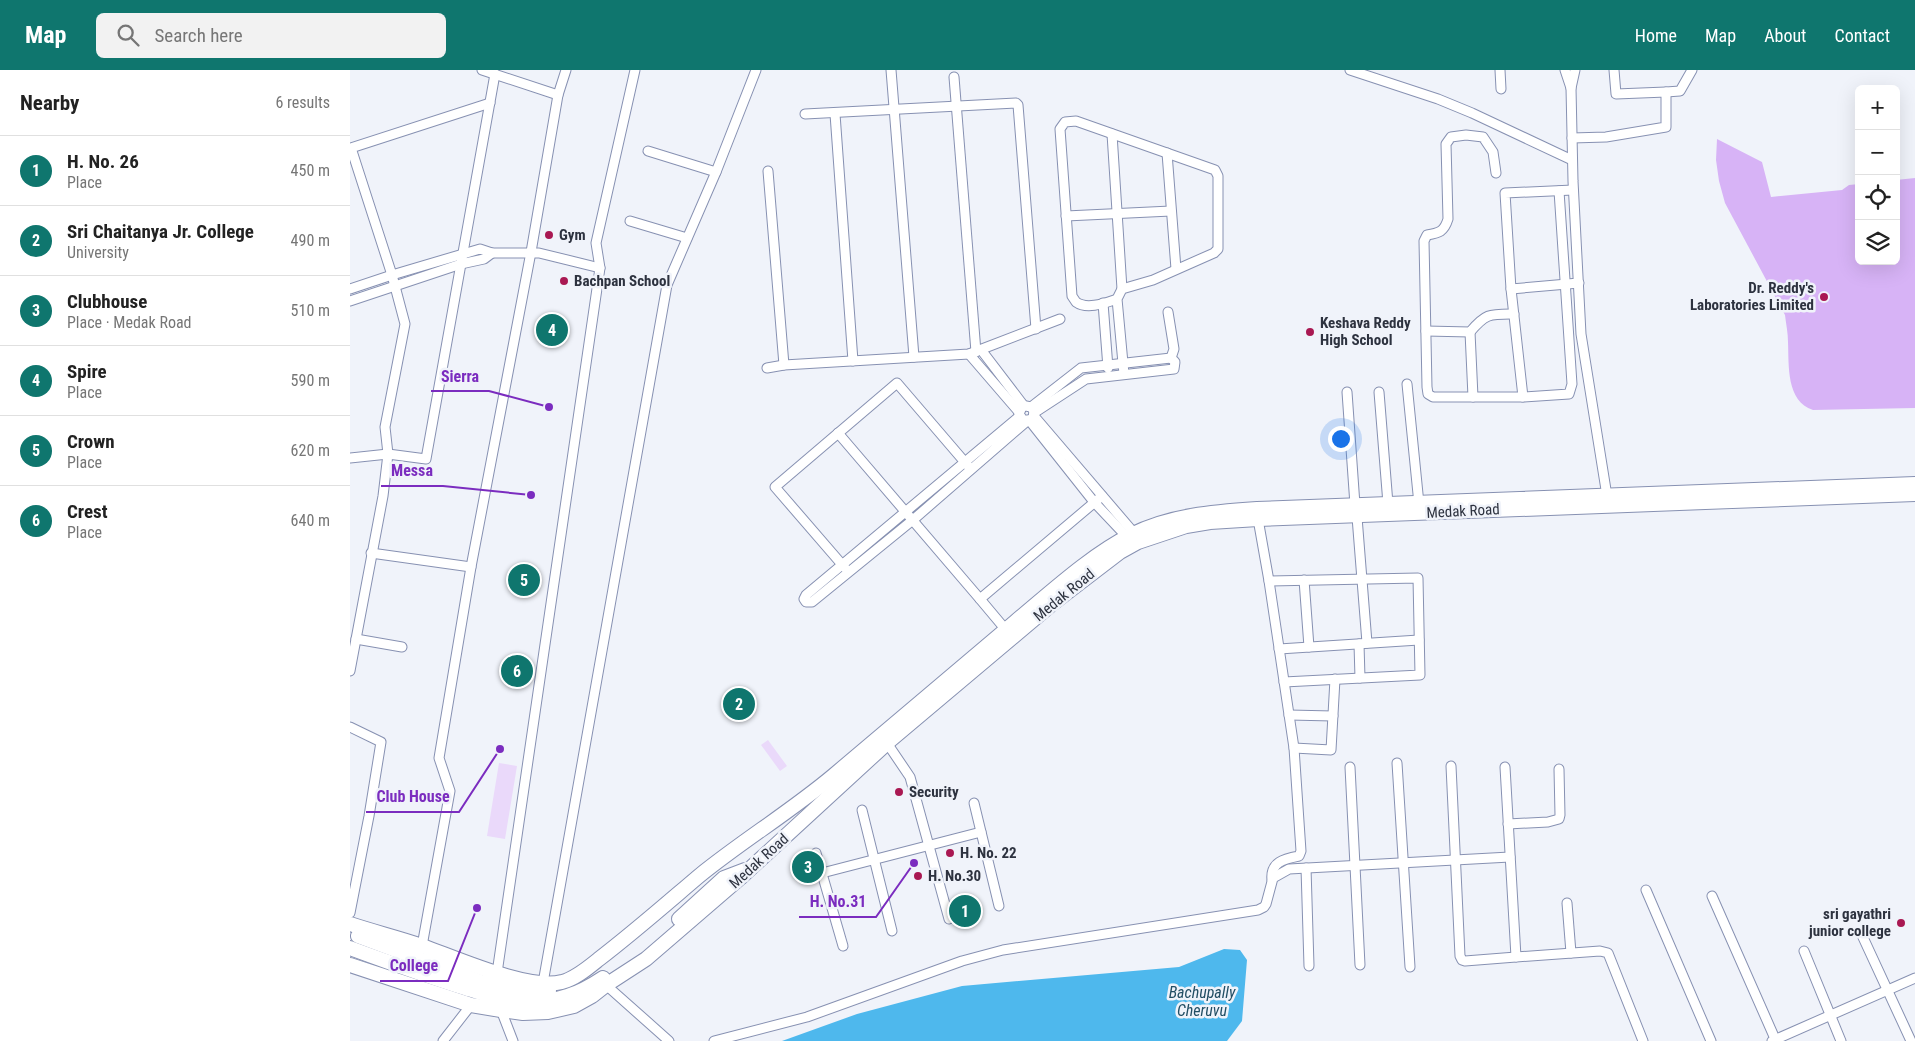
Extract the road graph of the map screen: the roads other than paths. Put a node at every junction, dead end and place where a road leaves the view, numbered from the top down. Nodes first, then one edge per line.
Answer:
1 (482, 70) edge
2 (566, 70) edge
3 (635, 70) edge
4 (756, 70) edge
5 (891, 70) edge
6 (1350, 70) edge
7 (1500, 70) edge
8 (1565, 70) edge
9 (1575, 70) edge
10 (1614, 70) edge
11 (1692, 70) edge
12 (495, 74) junction
13 (954, 77) dead end
14 (1571, 88) junction
15 (1501, 89) dead end
16 (1666, 92) junction
17 (558, 94) junction
18 (490, 103) junction
19 (956, 106) junction
20 (894, 110) junction
21 (805, 114) dead end
22 (835, 114) junction
23 (1112, 134) junction
24 (1572, 138) junction
25 (648, 151) dead end
26 (1167, 153) junction
27 (1572, 160) junction
28 (768, 171) dead end
29 (716, 172) junction
30 (1496, 173) dead end
31 (1573, 190) junction
32 (1559, 191) junction
33 (1172, 211) junction
34 (1117, 213) junction
35 (1066, 216) junction
36 (630, 221) dead end
37 (687, 238) junction
38 (531, 252) junction
39 (462, 260) junction
40 (600, 268) junction
41 (1176, 269) junction
42 (392, 274) junction
43 (1579, 283) junction
44 (1564, 284) junction
45 (395, 286) junction
46 (350, 289) edge
47 (1122, 289) junction
48 (1511, 289) junction
49 (1117, 299) junction
50 (350, 301) edge
51 (1103, 303) junction
52 (1168, 312) dead end
53 (1514, 314) junction
54 (1060, 319) dead end
55 (1036, 329) junction
56 (1426, 331) junction
57 (1470, 332) junction
58 (976, 352) junction
59 (914, 357) junction
60 (1171, 358) junction
61 (853, 361) junction
62 (1122, 363) junction
63 (784, 365) junction
64 (1108, 365) junction
65 (767, 368) dead end
66 (1124, 374) junction
67 (1109, 376) junction
68 (1407, 384) dead end
69 (1347, 392) dead end
70 (1379, 392) dead end
71 (1473, 397) junction
72 (1522, 397) junction
73 (1027, 414) junction
74 (838, 433) junction
75 (388, 454) junction
76 (350, 458) edge
77 (966, 462) junction
78 (972, 469) junction
79 (1915, 484) edge
80 (1915, 494) edge
81 (1607, 496) junction
82 (1677, 498) junction
83 (1098, 499) junction
84 (1388, 504) junction
85 (1419, 504) junction
86 (1356, 511) junction
87 (907, 512) junction
88 (914, 519) junction
89 (1258, 519) junction
90 (1130, 535) junction
91 (371, 553) junction
92 (842, 565) junction
93 (471, 568) junction
94 (848, 572) junction
95 (1362, 579) junction
96 (1304, 580) junction
97 (1269, 581) junction
98 (980, 599) junction
99 (1006, 630) junction
100 (356, 639) junction
101 (1419, 640) junction
102 (1363, 643) junction
103 (1309, 647) junction
104 (402, 648) dead end
105 (1279, 649) junction
106 (350, 671) edge
107 (1360, 678) junction
108 (1335, 679) junction
109 (1284, 682) junction
110 (1289, 715) junction
111 (1333, 716) junction
112 (350, 727) edge
113 (887, 743) junction
114 (1294, 748) junction
115 (1397, 763) dead end
116 (1451, 766) dead end
117 (1350, 767) dead end
118 (1505, 767) dead end
119 (1559, 769) dead end
120 (974, 803) dead end
121 (862, 810) dead end
122 (1508, 824) junction
123 (981, 832) junction
124 (928, 846) junction
125 (816, 853) dead end
126 (1510, 857) junction
127 (1456, 859) junction
128 (874, 860) junction
129 (1404, 862) junction
130 (1354, 865) junction
131 (711, 867) junction
132 (752, 868) junction
133 (1306, 868) junction
134 (822, 873) junction
135 (1272, 880) junction
136 (1646, 890) dead end
137 (1712, 896) dead end
138 (1567, 902) dead end
139 (999, 906) dead end
140 (350, 913) edge
141 (948, 919) dead end
142 (350, 924) edge
143 (892, 932) dead end
144 (350, 933) edge
145 (1861, 933) dead end
146 (422, 946) junction
147 (843, 946) dead end
148 (350, 948) edge
149 (1804, 951) dead end
150 (1571, 953) junction
151 (1516, 957) junction
152 (350, 965) edge
153 (1360, 965) dead end
154 (1309, 966) dead end
155 (1410, 967) dead end
156 (497, 973) junction
157 (1915, 978) edge
158 (543, 983) junction
159 (606, 985) junction
160 (1887, 990) junction
161 (471, 1005) junction
162 (501, 1010) junction
163 (1830, 1016) junction
164 (443, 1041) edge
165 (513, 1041) edge
166 (669, 1041) edge
167 (714, 1041) edge
168 (1643, 1041) edge
169 (1711, 1041) edge
170 (1774, 1041) edge
171 (1841, 1041) edge
172 (1911, 1041) edge

1 - 12 street
2 - 17 street
3 - 40 street
4 - 29 street
5 - 20 street
6 - 27 street
7 - 15 street
8 - 14 street
9 - 14 street
10 - 16 street
11 - 16 street
12 - 17 street
12 - 18 street
13 - 19 street
14 - 24 street
16 - 24 street
17 - 38 street
18 - 39 street
18 - 42 street
19 - 20 street
19 - 55 street
19 - 58 street
20 - 22 street
20 - 59 street
21 - 22 street
22 - 61 street
23 - 26 street
23 - 34 street
23 - 35 street
24 - 27 street
25 - 29 street
26 - 33 street
26 - 41 street
27 - 31 street
28 - 63 street
29 - 37 street
30 - 56 street
31 - 32 street
31 - 43 street
32 - 44 street
32 - 48 street
33 - 34 street
33 - 41 street
34 - 35 street
34 - 47 street
35 - 51 street
36 - 37 street
37 - 158 street
38 - 39 street
38 - 40 street
38 - 93 street
39 - 42 street
39 - 45 street
39 - 75 street
40 - 156 street
41 - 47 street
42 - 45 street
42 - 46 street
43 - 44 street
43 - 81 street
44 - 48 street
44 - 72 street
45 - 50 street
45 - 75 street
47 - 49 street
48 - 53 street
49 - 51 street
49 - 62 street
51 - 64 street
52 - 60 street
53 - 57 street
53 - 72 street
54 - 55 street
55 - 58 street
56 - 57 street
56 - 71 street
57 - 71 street
58 - 59 street
58 - 73 street
59 - 61 street
60 - 62 street
60 - 66 street
61 - 63 street
62 - 64 street
62 - 66 street
63 - 65 street
64 - 67 street
64 - 73 street
66 - 67 street
67 - 73 street
68 - 85 street
69 - 86 street
70 - 84 street
71 - 72 street
73 - 77 street
73 - 78 street
73 - 83 street
74 - 77 street
74 - 87 street
74 - 92 street
75 - 76 street
75 - 91 street
77 - 78 street
77 - 87 street
78 - 88 street
79 - 82 main road, Medak Road
80 - 82 main road, Medak Road
81 - 82 main road, Medak Road
81 - 85 main road, Medak Road
82 - 86 main road, Medak Road
83 - 90 street
83 - 98 street
84 - 85 main road, Medak Road
84 - 86 main road, Medak Road
86 - 89 main road, Medak Road
86 - 90 main road, Medak Road
86 - 95 street
87 - 88 street
87 - 92 street
88 - 94 street
88 - 98 street
89 - 97 street
89 - 113 main road, Medak Road
90 - 99 main road, Medak Road
91 - 93 street
91 - 100 street
92 - 94 street
92 - 94 street
93 - 146 street
95 - 96 street
95 - 101 street
95 - 102 street
96 - 97 street
96 - 103 street
97 - 105 street
98 - 99 street
99 - 131 main road, Medak Road
100 - 104 street
100 - 106 street
101 - 102 street
101 - 107 street
102 - 103 street
102 - 107 street
103 - 105 street
105 - 109 street
107 - 108 street
108 - 109 street
108 - 111 street
109 - 110 street
110 - 111 street
110 - 114 street
111 - 114 street
112 - 140 street
113 - 124 street
113 - 132 main road, Medak Road
114 - 135 street
115 - 129 street
116 - 127 street
117 - 130 street
118 - 122 street
119 - 122 street
120 - 123 street
121 - 128 street
122 - 126 street
123 - 124 street
123 - 139 street
124 - 128 street
124 - 141 street
125 - 134 street
126 - 127 street
126 - 151 street
127 - 129 street
127 - 151 street
128 - 134 street
128 - 143 street
129 - 130 street
129 - 155 street
130 - 133 street
130 - 153 street
131 - 144 main road
131 - 158 main road, Medak Road
132 - 148 main road
132 - 159 main road, Medak Road
133 - 135 street
133 - 154 street
134 - 147 street
135 - 167 street
136 - 169 street
137 - 170 street
138 - 150 street
142 - 146 main road, Medak Road
145 - 160 street
146 - 156 main road, Medak Road
149 - 163 street
150 - 151 street
150 - 168 street
152 - 161 main road, Medak Road
156 - 158 main road, Medak Road
157 - 160 street
159 - 162 main road, Medak Road
159 - 166 street
160 - 163 street
160 - 172 street
161 - 162 main road, Medak Road
161 - 164 street
162 - 165 street
163 - 170 street
163 - 171 street

